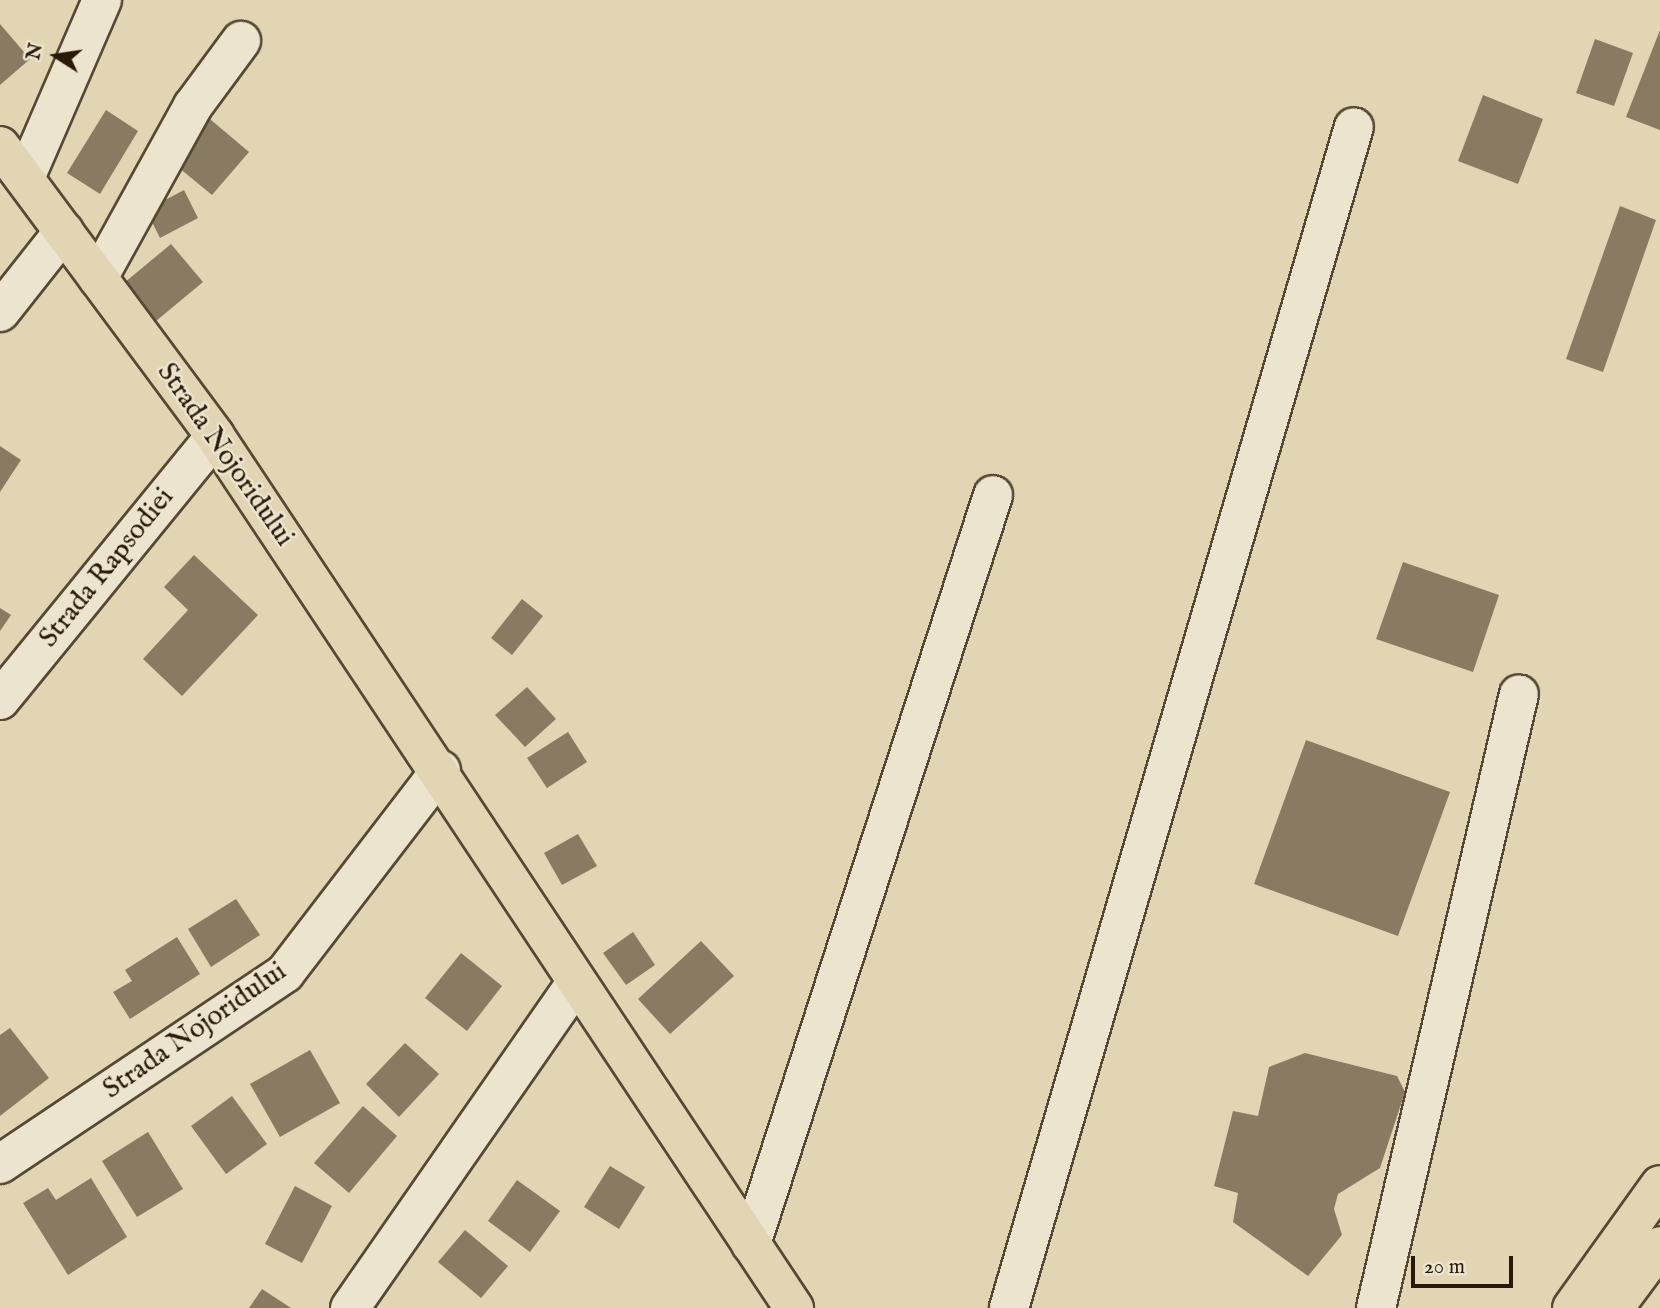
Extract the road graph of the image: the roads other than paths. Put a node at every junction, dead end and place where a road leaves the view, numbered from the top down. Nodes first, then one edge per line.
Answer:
1 (102, 0) edge
2 (241, 41) dead end
3 (1354, 127) dead end
4 (0, 146) edge
5 (24, 178) junction
6 (64, 231) junction
7 (98, 278) junction
8 (0, 312) edge
9 (215, 436) junction
10 (993, 495) dead end
11 (1519, 694) dead end
12 (0, 700) edge
13 (441, 770) junction
14 (576, 983) junction
15 (0, 1164) edge
16 (1660, 1185) edge
17 (751, 1244) junction
18 (1660, 1246) edge
19 (350, 1308) edge
20 (794, 1308) edge
21 (1009, 1308) edge
22 (1376, 1308) edge
23 (1572, 1308) edge
24 (1614, 1308) edge

1 - 5 street
2 - 7 street
3 - 21 street
4 - 5 main road, Strada Nojoridului
5 - 6 main road, Strada Nojoridului
6 - 7 main road, Strada Nojoridului
6 - 8 street
7 - 9 main road, Strada Nojoridului
9 - 12 street, Strada Rapsodiei
9 - 13 main road, Strada Nojoridului
10 - 17 street
11 - 22 street
13 - 14 main road, Strada Nojoridului
13 - 15 street, Strada Nojoridului
14 - 17 main road, Strada Nojoridului
14 - 19 street
16 - 23 main road
17 - 20 main road, Strada Nojoridului
18 - 24 main road

